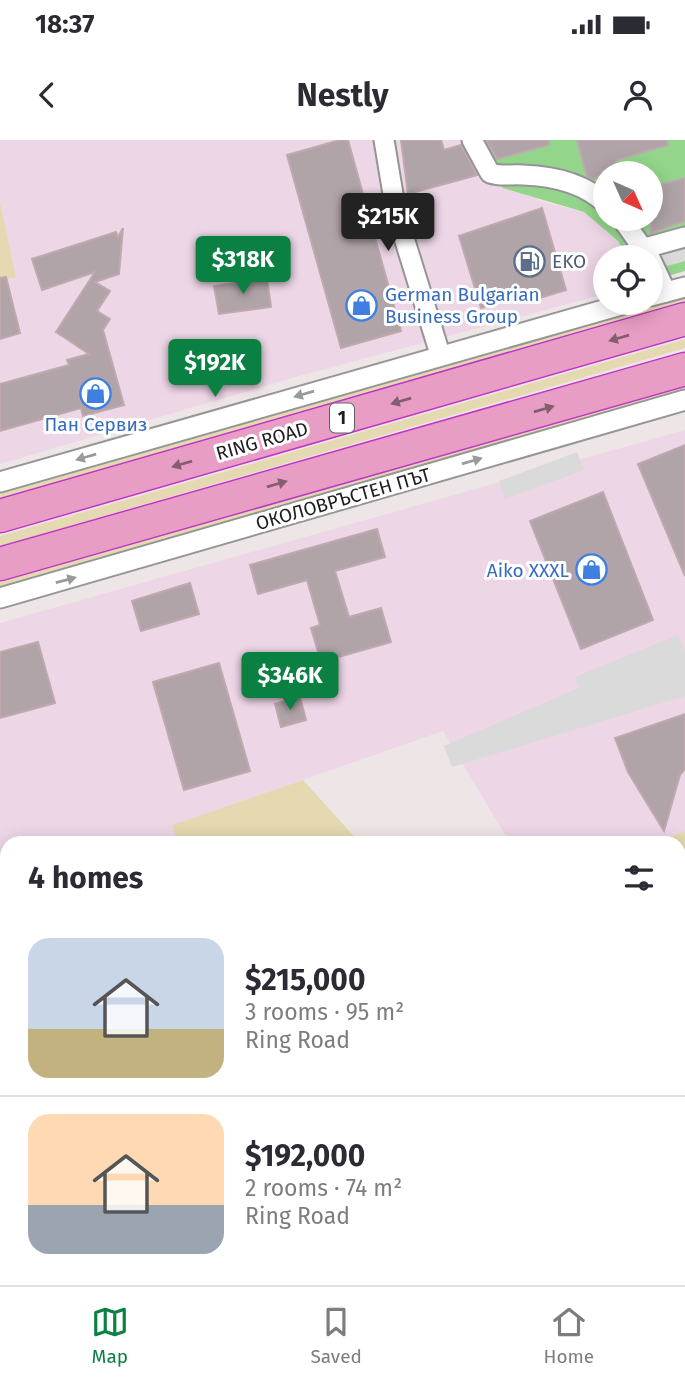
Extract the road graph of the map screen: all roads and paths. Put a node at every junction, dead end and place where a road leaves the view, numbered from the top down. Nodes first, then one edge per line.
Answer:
1 (384, 140) edge
2 (472, 140) edge
3 (593, 196) edge
4 (685, 237) edge
5 (663, 248) edge
6 (593, 312) edge
7 (685, 319) edge
8 (440, 354) junction
9 (685, 369) edge
10 (685, 400) edge
11 (0, 482) edge
12 (0, 516) edge
13 (0, 564) edge
14 (0, 598) edge

1 - 8 street
2 - 3 street
4 - 5 street
6 - 8 street
7 -> 12 highway, RING ROAD / 1
8 -> 11 street
13 -> 9 highway, 1
14 -> 10 street, ОКОЛОВРЪСТЕН ПЪТ

